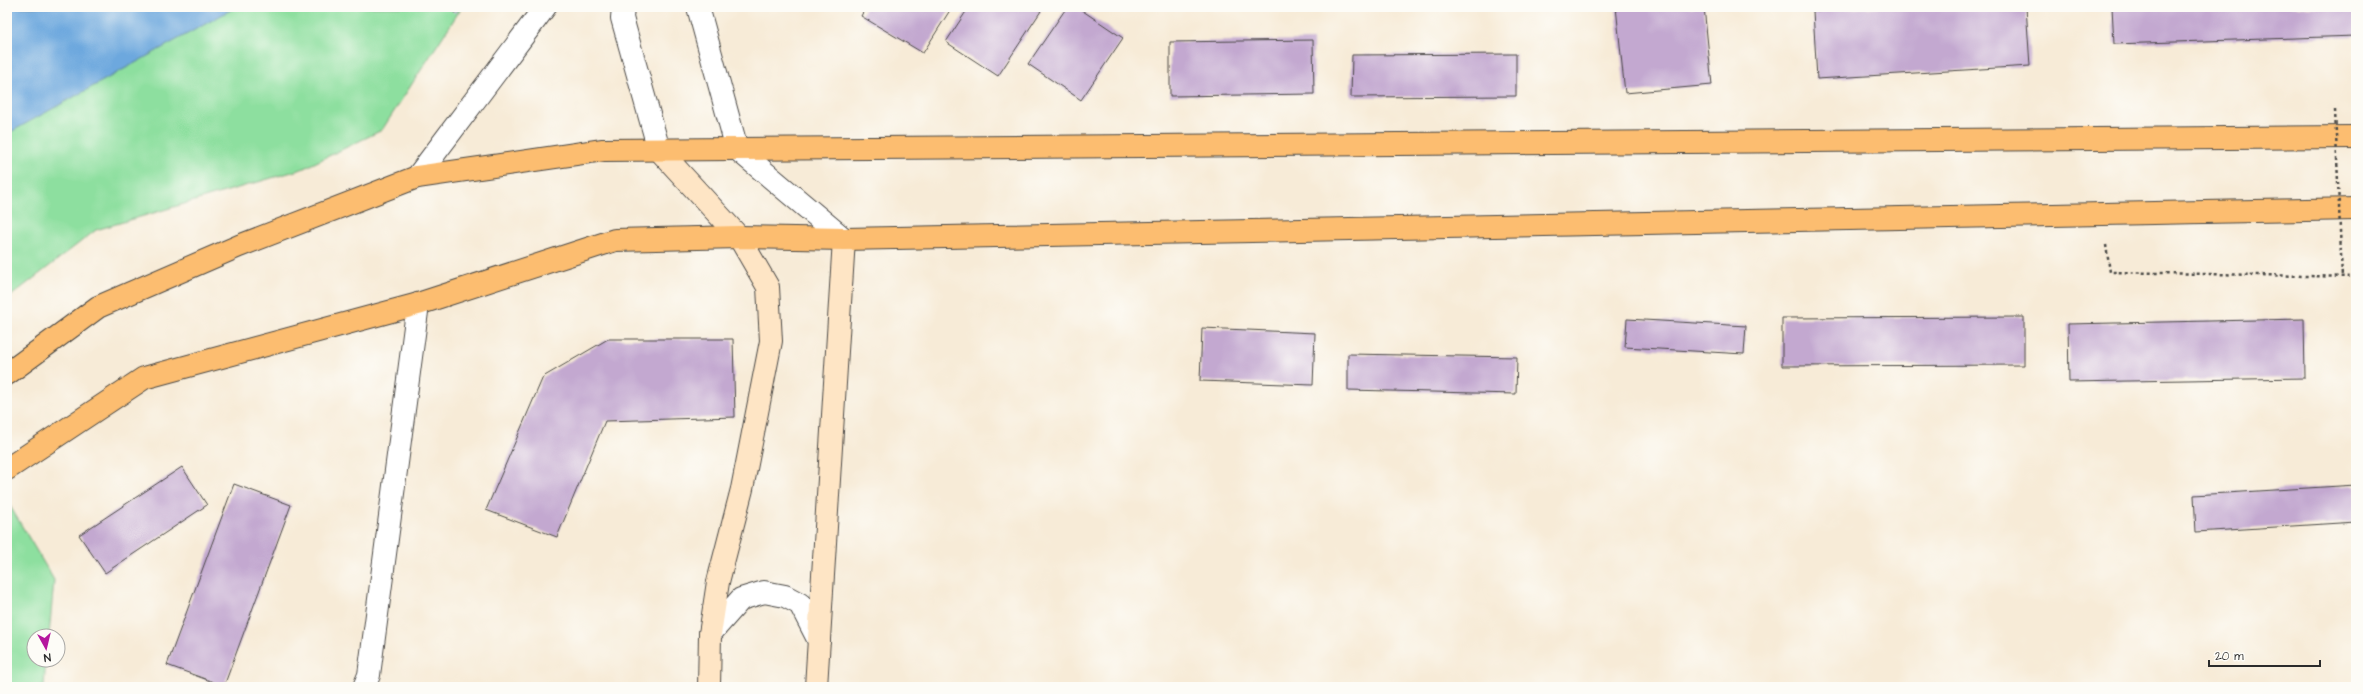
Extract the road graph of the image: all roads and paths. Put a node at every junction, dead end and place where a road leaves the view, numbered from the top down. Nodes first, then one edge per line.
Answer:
1 (545, 7) edge
2 (623, 7) edge
3 (698, 7) edge
4 (2335, 110) dead end
5 (2356, 137) edge
6 (737, 149) junction
7 (659, 150) junction
8 (417, 177) junction
9 (2356, 209) edge
10 (739, 237) junction
11 (844, 239) junction
12 (2110, 272) dead end
13 (2356, 277) edge
14 (2342, 278) junction
15 (418, 304) junction
16 (7, 374) edge
17 (7, 469) edge
18 (710, 634) junction
19 (819, 641) junction
20 (364, 687) edge
21 (709, 687) edge
22 (816, 687) edge

1 - 8 street
2 - 7 street
3 - 6 street
4 - 14 path, bridge
5 - 6 main road
6 - 7 main road
6 - 11 street
7 - 8 main road
7 - 10 main road
8 - 16 main road
9 - 11 main road
10 - 11 main road
10 - 15 main road
10 - 18 main road
11 - 19 main road
12 - 14 path
13 - 14 path
15 - 17 main road
15 - 20 street
18 - 19 street
18 - 21 main road
19 - 22 main road

